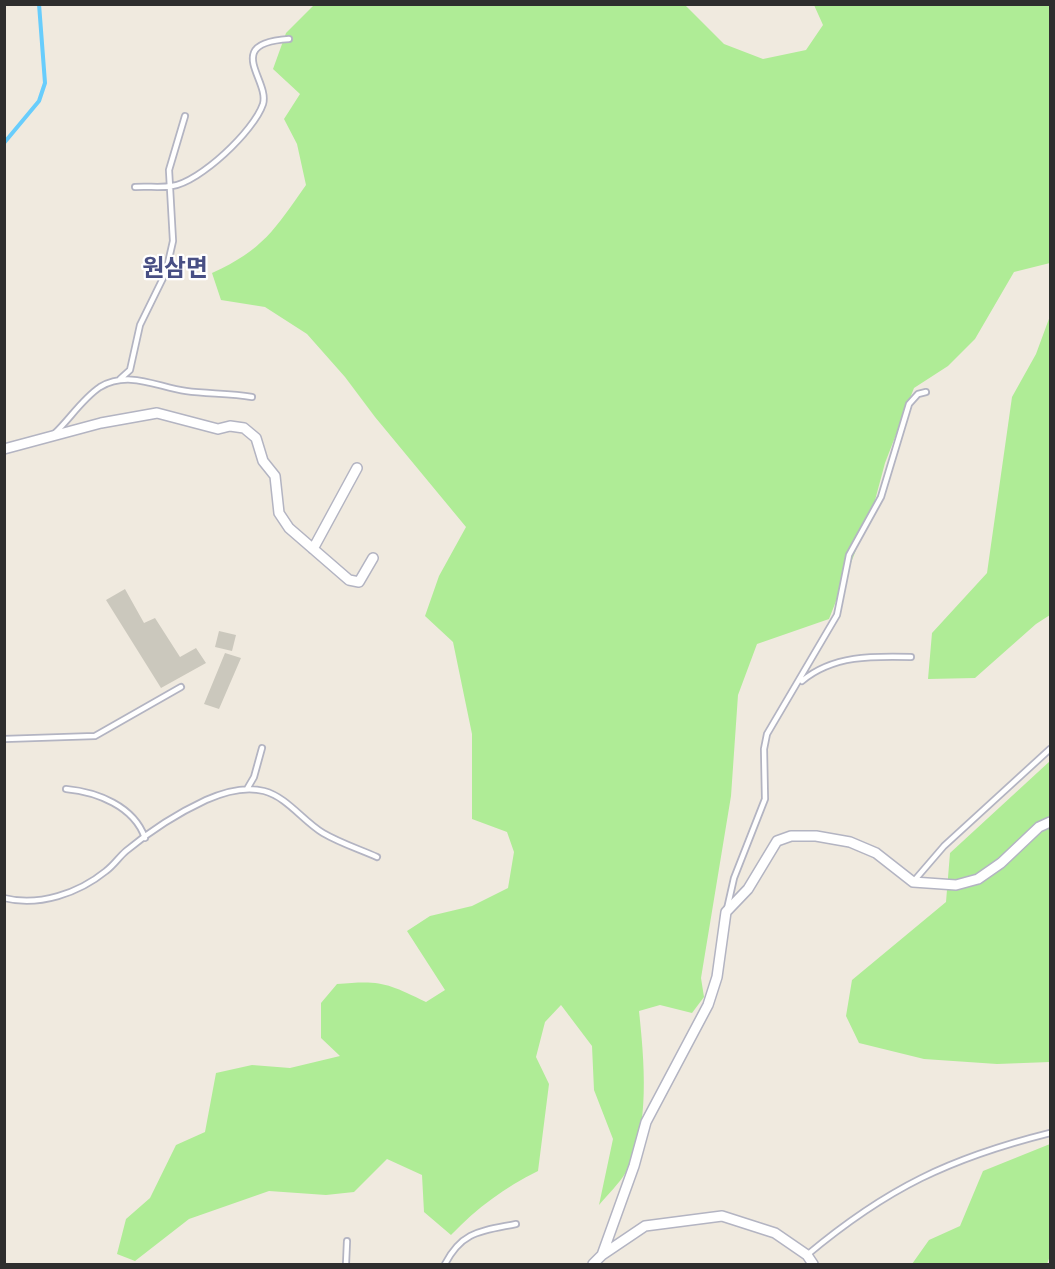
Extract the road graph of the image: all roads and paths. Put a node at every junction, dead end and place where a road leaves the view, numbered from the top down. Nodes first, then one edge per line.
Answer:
1 (289, 39) dead end
2 (185, 116) dead end
3 (171, 186) junction
4 (135, 187) dead end
5 (120, 379) junction
6 (926, 392) dead end
7 (252, 397) dead end
8 (50, 437) junction
9 (4, 449) edge
10 (357, 468) dead end
11 (313, 549) junction
12 (373, 558) dead end
13 (911, 657) dead end
14 (798, 685) junction
15 (181, 687) dead end
16 (4, 739) edge
17 (262, 748) dead end
18 (1050, 749) edge
19 (66, 789) dead end
20 (247, 789) junction
21 (1050, 822) edge
22 (145, 838) junction
23 (377, 857) dead end
24 (913, 882) junction
25 (4, 898) edge
26 (726, 912) junction
27 (1050, 1133) edge
28 (516, 1224) dead end
29 (347, 1241) dead end
30 (602, 1255) junction
31 (807, 1255) junction
32 (346, 1264) edge
33 (445, 1264) edge
34 (593, 1264) edge
35 (813, 1264) edge

1 - 3 lane
2 - 3 lane
3 - 4 lane
3 - 5 lane
5 - 7 lane
5 - 8 lane
6 - 14 lane
8 - 9 street
8 - 11 street
10 - 11 street
11 - 12 street
13 - 14 lane
14 - 26 lane
15 - 16 lane
17 - 20 lane
18 - 24 lane
19 - 22 lane
20 - 22 lane
20 - 23 lane
21 - 24 street
22 - 25 lane
24 - 26 street
26 - 30 street
27 - 31 lane
28 - 33 lane
29 - 32 lane
30 - 31 street
30 - 34 street
31 - 35 street

